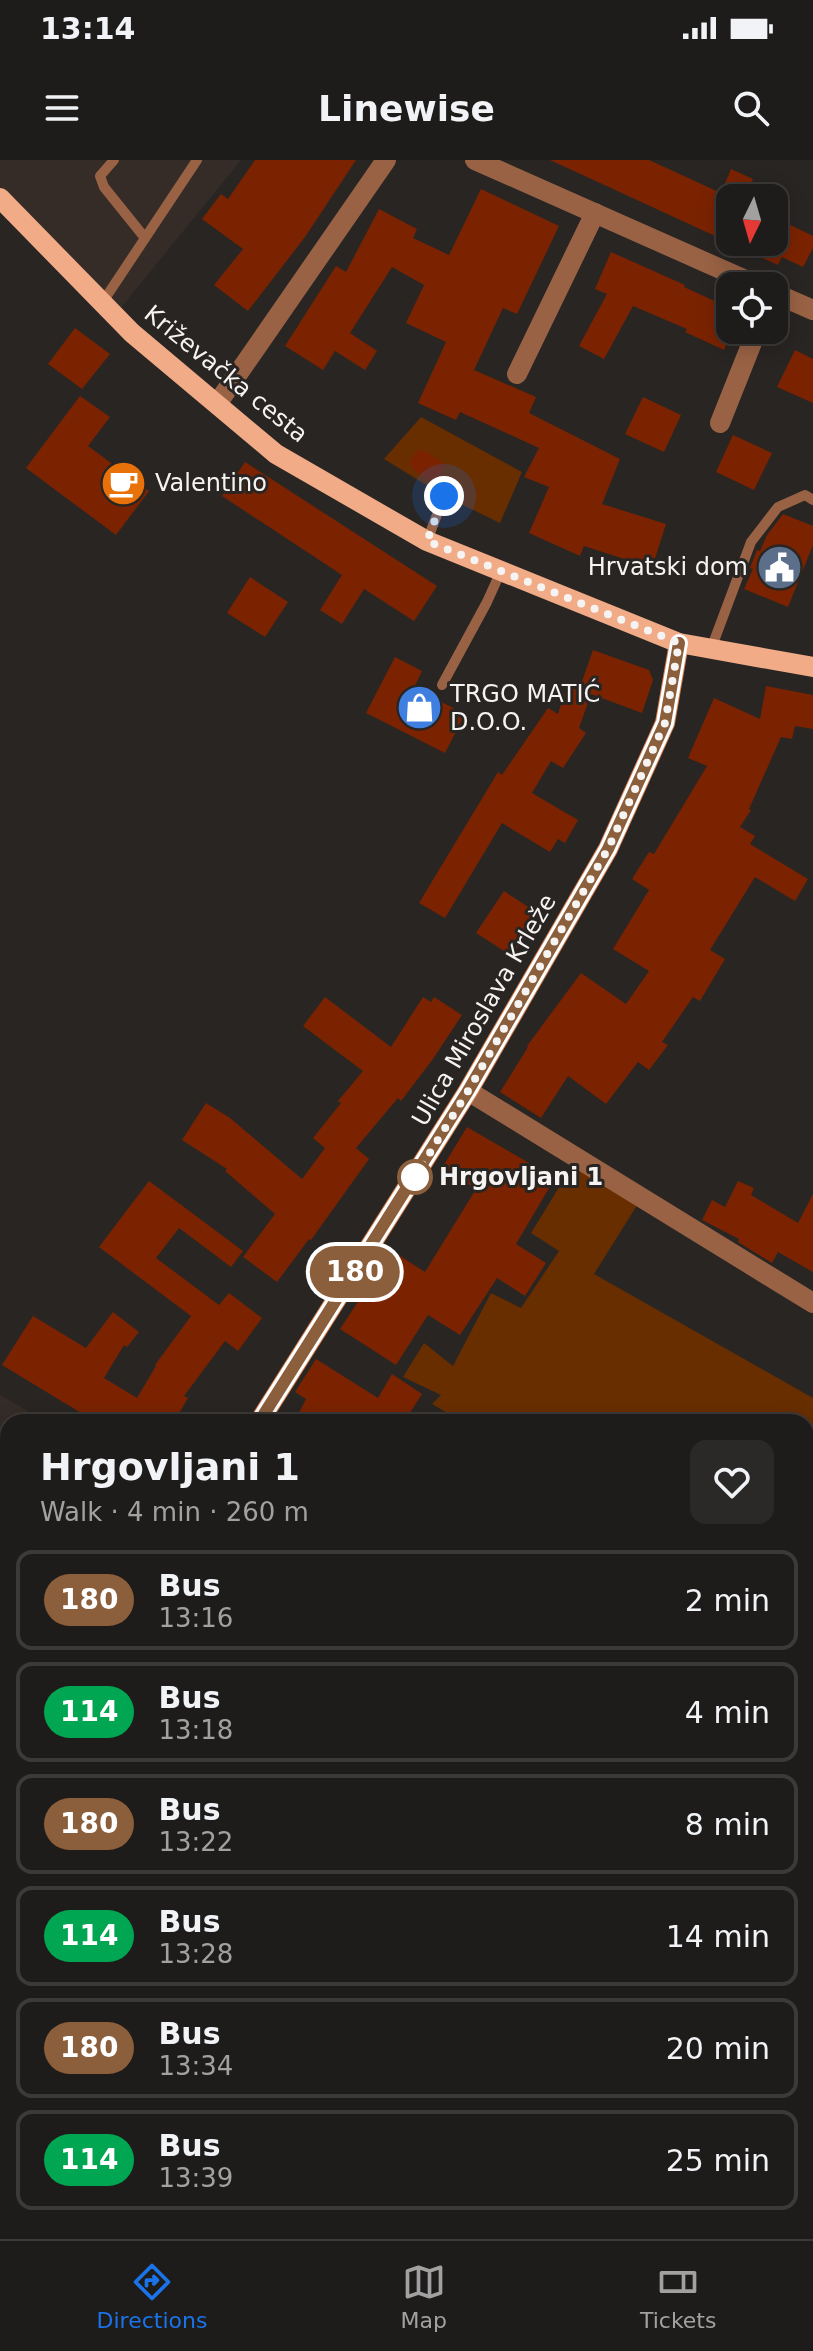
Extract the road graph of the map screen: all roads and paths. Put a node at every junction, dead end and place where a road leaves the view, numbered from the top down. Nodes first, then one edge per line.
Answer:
1 (114, 160) edge
2 (197, 160) edge
3 (386, 160) edge
4 (475, 160) edge
5 (0, 198) edge
6 (595, 213) junction
7 (145, 238) junction
8 (728, 272) edge
9 (788, 299) edge
10 (102, 303) junction
11 (813, 310) edge
12 (751, 344) edge
13 (517, 374) dead end
14 (217, 404) junction
15 (720, 423) dead end
16 (444, 496) dead end
17 (813, 500) edge
18 (427, 541) junction
19 (501, 571) junction
20 (679, 643) junction
21 (711, 649) junction
22 (813, 667) edge
23 (442, 685) dead end
24 (468, 1091) junction
25 (813, 1303) edge
26 (264, 1414) edge

1 - 7 lane
2 - 7 lane
3 - 14 street
4 - 6 street
5 - 10 main road, Križevačka cesta
6 - 8 street
6 - 13 street
7 - 10 lane
9 - 11 street
10 - 14 main road, Križevačka cesta
12 - 15 street
14 - 18 main road, Križevačka cesta
16 - 18 lane
17 - 21 lane
18 - 19 main road, Križevačka cesta
19 - 20 main road, Križevačka cesta
19 - 23 lane
20 - 21 main road, Križevačka cesta
20 - 24 main road, Ulica Miroslava Krleže
21 - 22 main road, Križevačka cesta
24 - 25 street
24 - 26 main road, Ulica Miroslava Krleže

